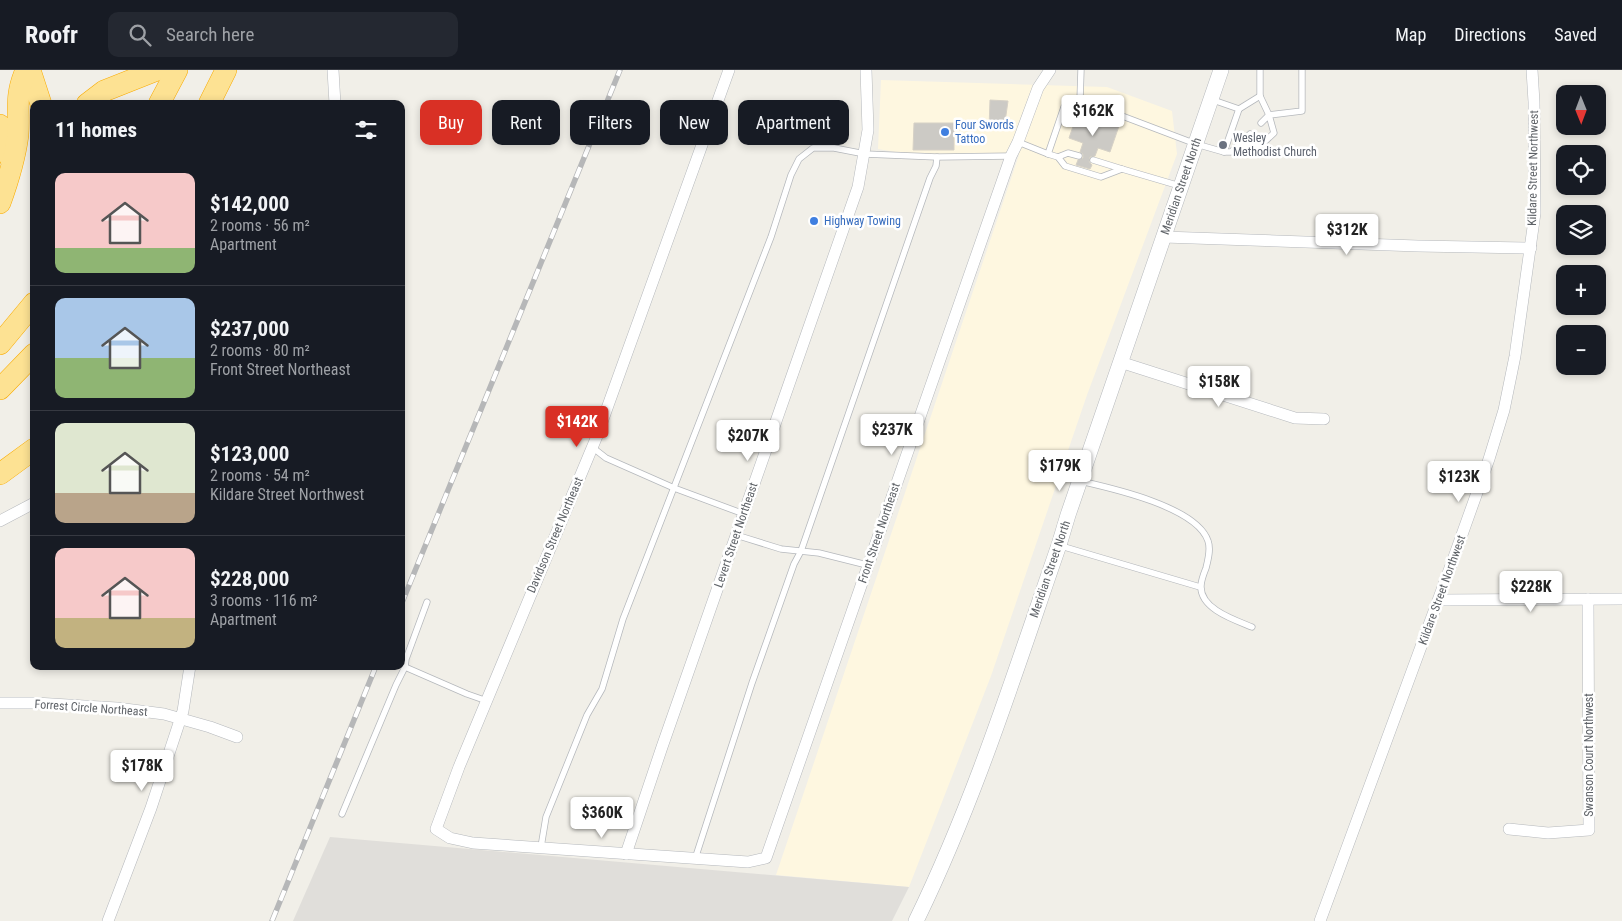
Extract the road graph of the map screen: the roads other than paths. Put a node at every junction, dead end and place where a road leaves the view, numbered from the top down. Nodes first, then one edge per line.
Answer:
1 (26, 70) edge
2 (30, 70) edge
3 (157, 70) edge
4 (177, 70) edge
5 (226, 70) edge
6 (333, 70) edge
7 (729, 70) edge
8 (866, 70) edge
9 (1050, 70) edge
10 (1081, 70) edge
11 (1216, 70) edge
12 (1222, 70) edge
13 (1260, 70) edge
14 (1302, 70) edge
15 (1532, 70) edge
16 (1260, 96) junction
17 (1211, 99) junction
18 (40, 100) edge
19 (92, 100) edge
20 (161, 100) edge
21 (211, 100) edge
22 (335, 100) edge
23 (1080, 100) junction
24 (1239, 110) junction
25 (1269, 115) junction
26 (1261, 123) dead end
27 (0, 125) edge
28 (1250, 134) dead end
29 (1018, 142) junction
30 (1196, 144) junction
31 (1240, 144) junction
32 (1224, 152) junction
33 (865, 154) junction
34 (1048, 154) junction
35 (1011, 156) junction
36 (1079, 156) dead end
37 (937, 157) junction
38 (1058, 157) junction
39 (1094, 160) dead end
40 (12, 168) junction
41 (1122, 169) junction
42 (1182, 187) junction
43 (0, 203) edge
44 (1164, 237) junction
45 (1531, 248) junction
46 (30, 308) edge
47 (3, 341) edge
48 (30, 358) edge
49 (1120, 362) junction
50 (0, 389) edge
51 (1324, 419) dead end
52 (592, 447) junction
53 (30, 452) edge
54 (0, 474) edge
55 (1080, 480) junction
56 (674, 488) junction
57 (30, 505) edge
58 (744, 514) junction
59 (0, 521) edge
60 (736, 535) junction
61 (1059, 545) junction
62 (801, 551) junction
63 (868, 565) junction
64 (1200, 587) junction
65 (1622, 599) edge
66 (1439, 600) junction
67 (1588, 600) junction
68 (427, 602) dead end
69 (1252, 626) dead end
70 (405, 667) joint
71 (189, 670) edge
72 (403, 670) edge
73 (487, 700) junction
74 (0, 704) edge
75 (180, 719) junction
76 (237, 737) dead end
77 (342, 814) dead end
78 (1508, 829) dead end
79 (541, 848) junction
80 (626, 854) junction
81 (695, 859) junction
82 (108, 921) edge
83 (916, 921) edge
84 (1320, 921) edge

1 - 40 highway
2 - 18 highway
3 - 19 highway
4 - 20 highway
5 - 21 highway
6 - 22 street
7 - 52 street, Davidson Street Northeast
8 - 33 street, Levert Street Northeast
9 - 29 street, Front Street Northeast
10 - 23 lane
11 - 12 street
12 - 17 street, Meridian Street North
13 - 16 lane
14 - 25 lane
15 - 45 street, Kildare Street Northwest
16 - 24 lane
16 - 25 lane
17 - 24 lane
17 - 30 street, Meridian Street North
23 - 30 lane
23 - 34 lane
24 - 32 lane
25 - 26 lane
25 - 31 lane
27 - 40 highway
28 - 31 lane
29 - 34 lane
29 - 35 street, Front Street Northeast
30 - 32 lane
30 - 42 street, Meridian Street North
31 - 32 lane
33 - 37 lane
33 - 56 lane
33 - 58 street, Levert Street Northeast
34 - 38 lane
35 - 37 lane
35 - 63 street, Front Street Northeast
36 - 38 lane
37 - 62 lane
38 - 41 lane
39 - 41 lane
40 - 43 highway
41 - 42 lane
42 - 44 street, Meridian Street North
44 - 45 street
44 - 49 street, Meridian Street North
45 - 66 street, Kildare Street Northwest
46 - 47 highway
48 - 50 highway
49 - 51 street
49 - 55 street, Meridian Street North
52 - 56 lane
52 - 73 street, Davidson Street Northeast
53 - 54 highway
55 - 61 street, Meridian Street North
55 - 64 lane
56 - 58 lane
56 - 79 lane
57 - 59 street
58 - 60 street, Levert Street Northeast
60 - 62 lane
60 - 80 street, Levert Street Northeast
61 - 64 lane
61 - 83 street, Meridian Street North
62 - 63 lane
62 - 81 lane
63 - 81 street, Front Street Northeast
64 - 69 lane
65 - 67 street
66 - 67 street
66 - 84 street, Kildare Street Northwest
67 - 78 street, Swanson Court Northwest
68 - 70 lane
70 - 73 lane
71 - 75 street
72 - 77 lane
73 - 79 street, Davidson Street Northeast
74 - 75 street, Forrest Circle Northeast
75 - 76 street, Forrest Circle Northeast
75 - 82 street
79 - 80 street
80 - 81 street

